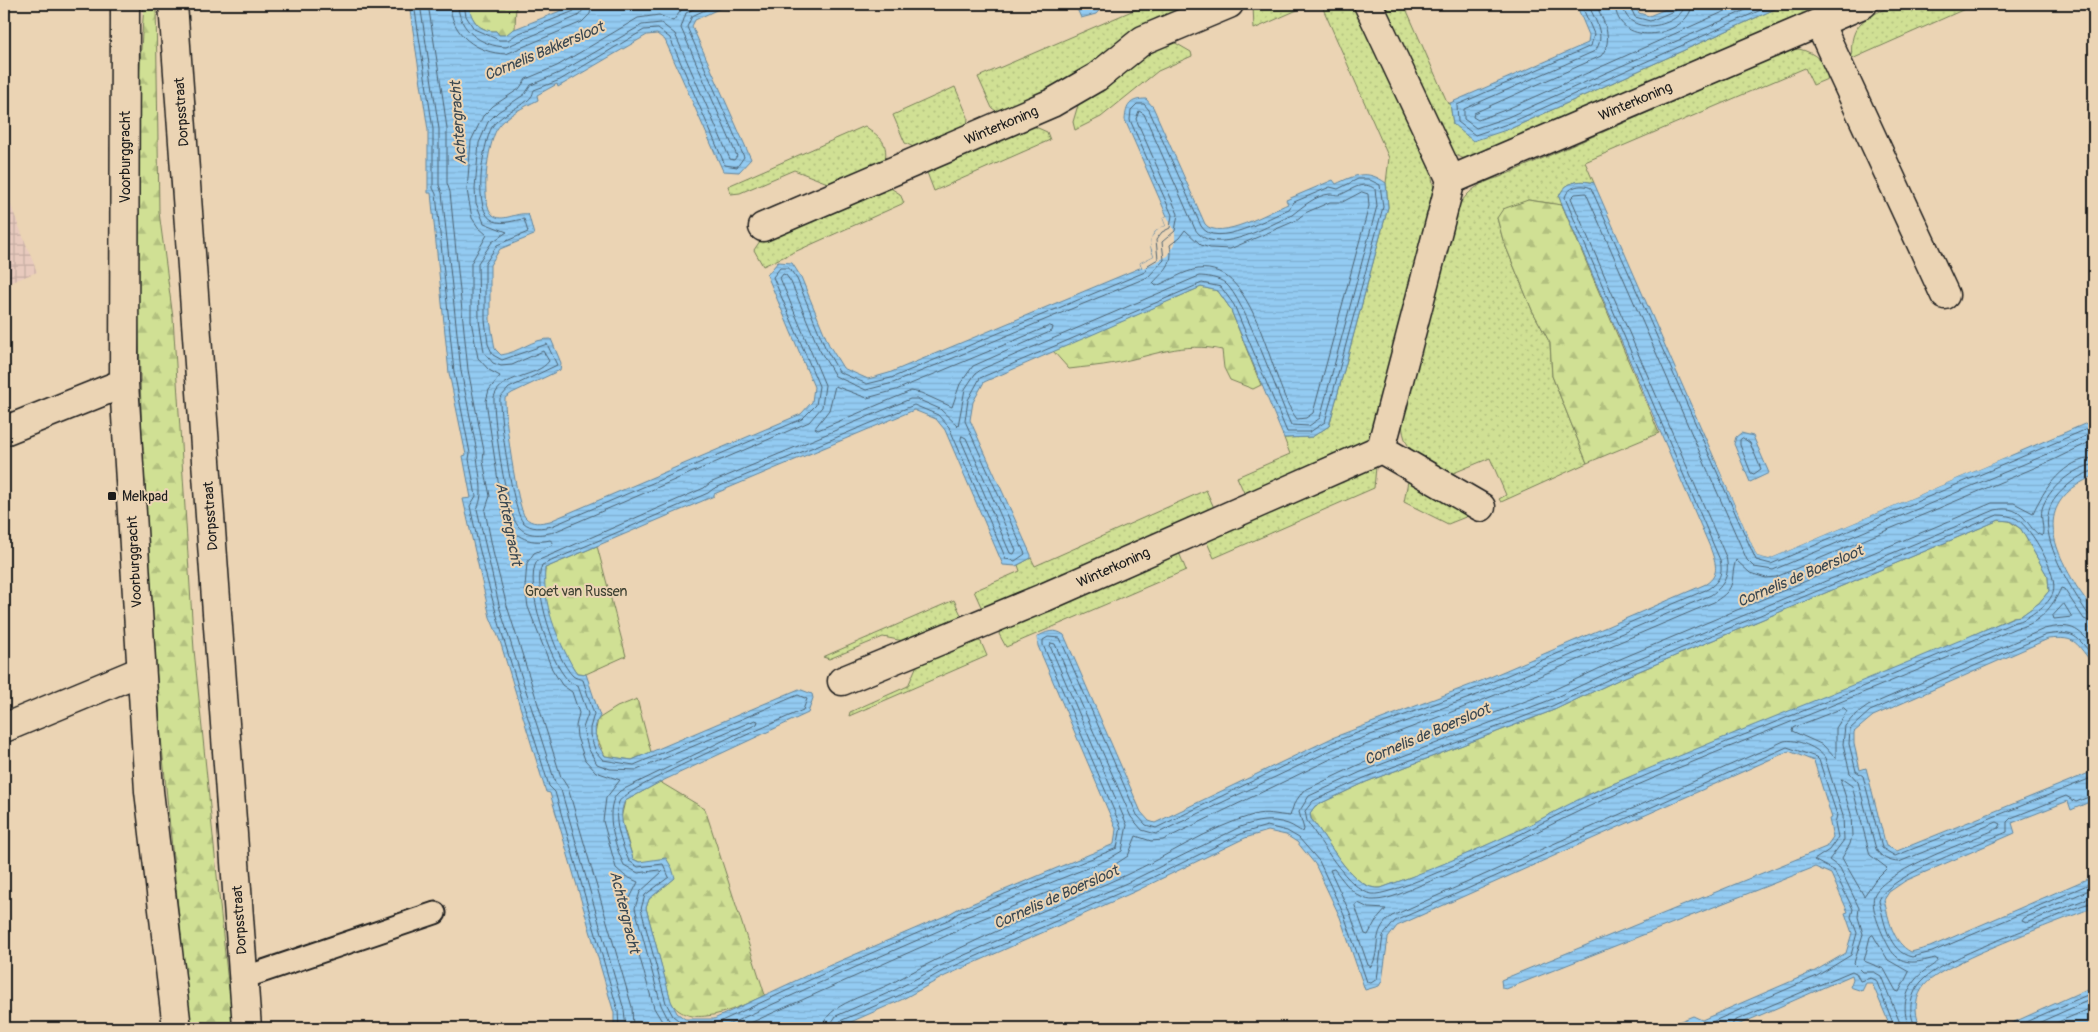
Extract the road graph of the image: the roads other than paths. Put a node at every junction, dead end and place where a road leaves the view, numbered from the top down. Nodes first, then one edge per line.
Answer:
1 (125, 4) edge
2 (173, 4) edge
3 (1229, 4) edge
4 (1368, 4) edge
5 (1863, 4) edge
6 (1820, 22) junction
7 (1451, 180) junction
8 (763, 227) dead end
9 (1945, 295) dead end
10 (124, 383) junction
11 (4, 431) edge
12 (1381, 449) junction
13 (1480, 507) dead end
14 (141, 671) junction
15 (842, 681) dead end
16 (4, 728) edge
17 (436, 913) dead end
18 (243, 978) junction
19 (177, 1028) edge
20 (247, 1028) edge

1 - 10 street, Voorburggracht
2 - 18 street, Dorpsstraat
3 - 8 street, Winterkoning
4 - 7 street
5 - 6 street, Winterkoning
6 - 7 street, Winterkoning
6 - 9 street
7 - 12 street
10 - 11 street
10 - 14 street, Voorburggracht
12 - 13 street
12 - 15 street, Winterkoning
14 - 16 street
14 - 19 street, Voorburggracht
17 - 18 lane
18 - 20 street, Dorpsstraat

